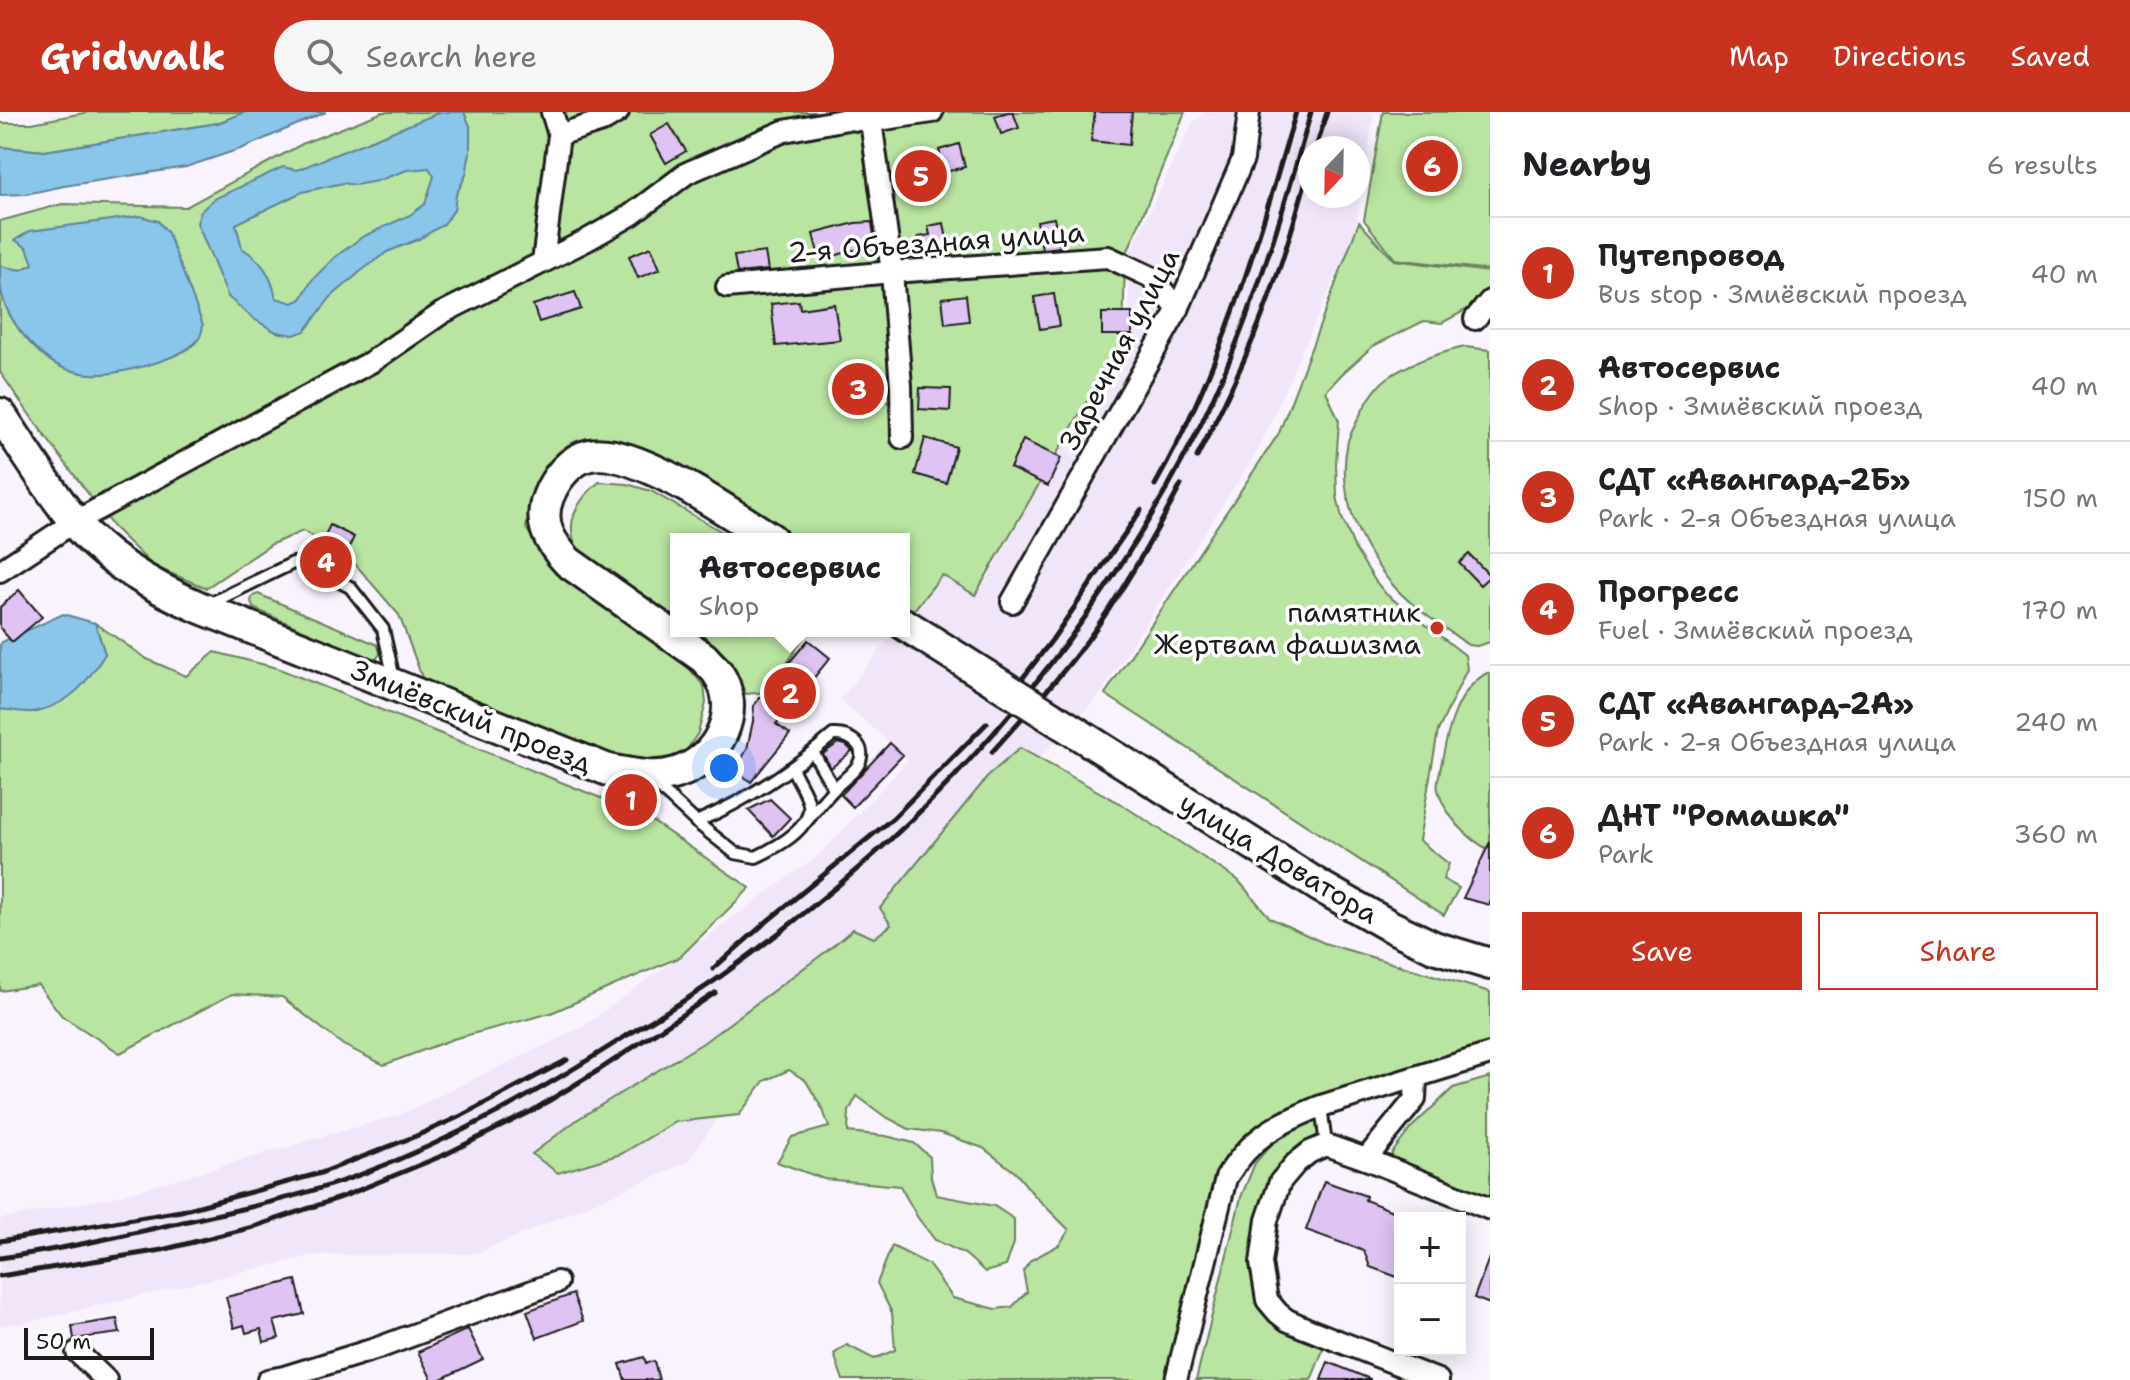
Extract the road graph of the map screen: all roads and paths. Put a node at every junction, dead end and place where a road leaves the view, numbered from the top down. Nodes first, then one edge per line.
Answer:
1 (552, 112) edge
2 (618, 112) edge
3 (932, 112) edge
4 (1249, 112) edge
5 (872, 116) edge
6 (559, 135) junction
7 (543, 262) junction
8 (892, 272) junction
9 (727, 287) dead end
10 (1490, 301) edge
11 (1178, 309) junction
12 (1475, 319) dead end
13 (0, 414) edge
14 (902, 438) dead end
15 (74, 522) junction
16 (761, 533) edge
17 (0, 571) edge
18 (1012, 602) dead end
19 (201, 608) junction
20 (910, 628) edge
21 (670, 634) edge
22 (674, 637) edge
23 (395, 685) junction
24 (813, 752) junction
25 (792, 768) junction
26 (648, 777) junction
27 (834, 789) junction
28 (696, 822) junction
29 (805, 823) junction
30 (1490, 964) edge
31 (1490, 1054) edge
32 (1416, 1077) junction
33 (1321, 1106) junction
34 (1326, 1145) junction
35 (1366, 1159) junction
36 (1490, 1209) edge
37 (557, 1282) dead end
38 (77, 1352) dead end
39 (279, 1379) edge
40 (106, 1380) edge
41 (1176, 1380) edge
42 (1438, 1380) edge

1 - 6 street
2 - 6 street
3 - 5 street
4 - 11 street, Заречная улица
5 - 7 street
5 - 8 street
6 - 7 street
7 - 15 street
8 - 9 street, 2-я Объездная улица
8 - 11 street, 2-я Объездная улица
8 - 14 street
10 - 12 street
11 - 18 street, Заречная улица
13 - 15 main road, Змиёвский проезд
15 - 17 street
15 - 19 main road, Змиёвский проезд
16 - 21 main road, Змиёвский проезд
19 - 23 main road, Змиёвский проезд
19 - 23 lane
20 - 30 main road, улица Доватора, bridge
22 - 26 main road, Змиёвский проезд
23 - 26 main road, Змиёвский проезд
24 - 25 lane
24 - 27 lane
24 - 27 lane
25 - 28 lane
25 - 29 lane
26 - 28 lane
27 - 29 lane
28 - 29 lane
31 - 32 street
32 - 33 street
32 - 35 street
33 - 34 lane
33 - 41 street
34 - 35 street
34 - 42 street
35 - 36 street
37 - 39 street
38 - 40 street

